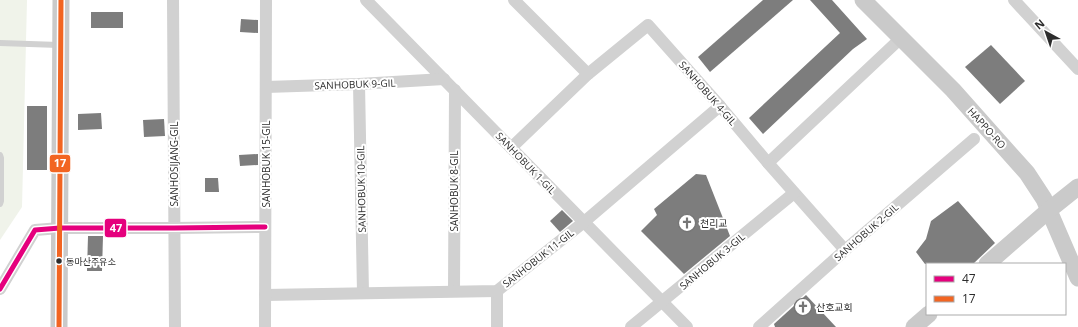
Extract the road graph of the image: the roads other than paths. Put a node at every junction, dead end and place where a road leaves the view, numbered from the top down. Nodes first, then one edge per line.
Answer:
1 (61, 0) edge
2 (172, 0) edge
3 (266, 0) edge
4 (366, 0) edge
5 (863, 0) edge
6 (517, 1) edge
7 (1020, 2) edge
8 (901, 38) junction
9 (0, 43) edge
10 (61, 45) junction
11 (1078, 69) edge
12 (588, 74) junction
13 (444, 79) junction
14 (359, 84) junction
15 (266, 87) junction
16 (455, 90) junction
17 (720, 106) junction
18 (974, 139) dead end
19 (511, 148) junction
20 (0, 155) edge
21 (768, 163) junction
22 (1078, 187) edge
23 (794, 193) junction
24 (0, 204) edge
25 (1049, 210) junction
26 (584, 222) junction
27 (265, 227) junction
28 (60, 228) junction
29 (174, 228) junction
30 (845, 250) junction
31 (988, 263) edge
32 (1078, 278) edge
33 (0, 289) edge
34 (497, 291) junction
35 (454, 292) junction
36 (363, 293) junction
37 (265, 295) junction
38 (662, 302) junction
39 (928, 315) edge
40 (59, 327) edge
41 (175, 327) edge
42 (265, 327) edge
43 (497, 327) edge
44 (630, 327) edge
45 (687, 327) edge
46 (759, 327) edge
47 (914, 327) edge

1 - 10 main road
2 - 29 street, SANHOSIJANG-GIL
3 - 15 street, SANHOBUK 15-GIL
4 - 13 street, SANHOBUK 1-GIL
5 - 8 main road, HAPPO-RO
6 - 12 street
7 - 11 street
8 - 21 street
8 - 25 main road, HAPPO-RO
9 - 10 lane
10 - 28 main road
12 - 17 street, SANHOBUK 4-GIL
12 - 19 street, SANHOBUK 4-GIL
13 - 14 street, SANHOBUK 9-GIL
13 - 16 street, SANHOBUK 1-GIL
14 - 15 street, SANHOBUK 9-GIL
14 - 36 street, SANHOBUK 10-GIL
15 - 27 street, SANHOBUK 15-GIL
16 - 19 street, SANHOBUK 1-GIL
16 - 35 street, SANHOBUK 8-GIL
17 - 21 street, SANHOBUK 4-GIL
17 - 26 street, SANHOBUK 11-GIL
18 - 30 street, SANHOBUK 2-GIL
19 - 26 street, SANHOBUK 1-GIL
20 - 24 lane
21 - 23 street, SANHOBUK 4-GIL
22 - 25 main road
23 - 30 street, SANHOBUK 4-GIL
23 - 38 street, SANHOBUK 3-GIL
25 - 31 main road
25 - 32 main road, HAPPO-RO
26 - 34 street, SANHOBUK 11-GIL
26 - 38 street, SANHOBUK 1-GIL
27 - 29 street
27 - 37 street, SANHOBUK 15-GIL
28 - 29 street
28 - 33 street
28 - 40 main road
29 - 41 street, SANHOSIJANG-GIL
30 - 46 street, SANHOBUK 2-GIL
34 - 35 street, SANHOBUK 11-GIL
34 - 43 street
35 - 36 street, SANHOBUK 11-GIL
36 - 37 street, SANHOBUK 11-GIL
37 - 42 street, SANHOBUK 15-GIL
38 - 44 street, SANHOBUK 3-GIL
38 - 45 street, SANHOBUK 1-GIL
39 - 47 main road

